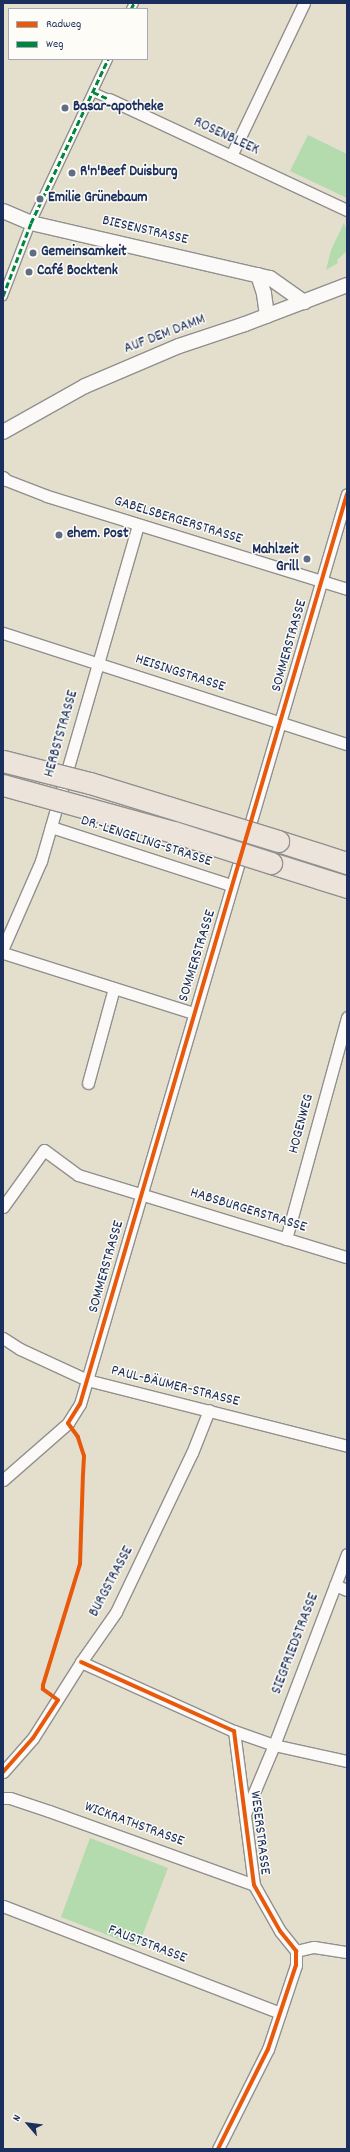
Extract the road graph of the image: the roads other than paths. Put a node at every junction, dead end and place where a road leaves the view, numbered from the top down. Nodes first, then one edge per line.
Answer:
1 (304, 3) edge
2 (108, 60) edge
3 (93, 92) junction
4 (109, 99) joint
5 (231, 156) junction
6 (347, 210) edge
7 (3, 211) edge
8 (31, 223) junction
9 (258, 275) junction
10 (347, 285) edge
11 (3, 296) edge
12 (304, 302) junction
13 (267, 316) junction
14 (3, 432) edge
15 (3, 477) edge
16 (347, 494) edge
17 (138, 525) junction
18 (322, 582) junction
19 (347, 589) edge
20 (3, 634) edge
21 (98, 664) junction
22 (280, 722) junction
23 (347, 744) edge
24 (3, 761) edge
25 (3, 785) edge
26 (51, 827) junction
27 (347, 863) edge
28 (231, 885) junction
29 (347, 888) edge
30 (3, 948) edge
31 (3, 953) edge
32 (114, 988) junction
33 (193, 1013) junction
34 (347, 1017) edge
35 (88, 1083) dead end
36 (7, 1194) edge
37 (140, 1194) junction
38 (3, 1208) edge
39 (286, 1239) junction
40 (347, 1257) edge
41 (3, 1338) edge
42 (87, 1380) junction
43 (209, 1410) junction
44 (347, 1446) edge
45 (3, 1480) edge
46 (347, 1554) edge
47 (335, 1585) junction
48 (347, 1590) edge
49 (81, 1662) junction
50 (234, 1731) junction
51 (274, 1745) junction
52 (347, 1761) edge
53 (3, 1772) edge
54 (3, 1798) edge
55 (244, 1817) junction
56 (254, 1885) junction
57 (3, 1906) edge
58 (296, 1951) junction
59 (347, 1952) edge
60 (280, 2013) junction
61 (218, 2149) edge

1 - 5 street
2 - 3 street
3 - 4 street, ROSENBLEEK
3 - 8 street
4 - 5 street, ROSENBLEEK
5 - 6 street, ROSENBLEEK
7 - 8 street, BIESENSTRASSE
8 - 9 street, BIESENSTRASSE
8 - 11 street
9 - 12 street, BIESENSTRASSE
9 - 13 street
10 - 12 street, AUF DEM DAMM
12 - 13 street, AUF DEM DAMM
13 - 14 street, AUF DEM DAMM
15 - 17 street, GABELSBERGERSTRASSE
16 - 18 street, SOMMERSTRASSE
17 - 18 street, GABELSBERGERSTRASSE
17 - 21 street, HERBSTSTRASSE
18 - 19 street, GABELSBERGERSTRASSE
18 - 22 street, SOMMERSTRASSE
20 - 21 street, HEISINGSTRASSE
21 - 22 street, HEISINGSTRASSE
21 - 26 street, HERBSTSTRASSE
22 - 23 street, HEISINGSTRASSE
22 - 28 street, SOMMERSTRASSE
24 - 27 highway, bridge
25 - 29 highway, bridge
26 - 28 street, DR.-LENGELING-STRASSE
26 - 30 street, HERBSTSTRASSE
28 - 33 street, SOMMERSTRASSE
31 - 32 street
32 - 33 street
32 - 35 street
33 - 37 street, SOMMERSTRASSE
34 - 39 street, HOGENWEG
36 - 37 street
36 - 38 street
37 - 39 street, HABSBURGERSTRASSE
37 - 42 street, SOMMERSTRASSE
39 - 40 street, HABSBURGERSTRASSE
41 - 42 street, PAUL-BÄUMER-STRASSE
42 - 43 street, PAUL-BÄUMER-STRASSE
42 - 45 street, SOMMERSTRASSE
43 - 44 street, PAUL-BÄUMER-STRASSE
43 - 49 street, BURGSTRASSE
46 - 47 street, SIEGFRIEDSTRASSE
47 - 48 street
47 - 51 street, SIEGFRIEDSTRASSE
49 - 50 street
49 - 53 street, BURGSTRASSE
50 - 51 street
50 - 55 street, WESERSTRASSE
51 - 52 street
51 - 55 street, WESERSTRASSE
54 - 56 street, WICKRATHSTRASSE
55 - 56 street, WESERSTRASSE
56 - 58 street, WESERSTRASSE
57 - 60 street, FAUSTSTRASSE
58 - 59 street
58 - 60 street
60 - 61 street

